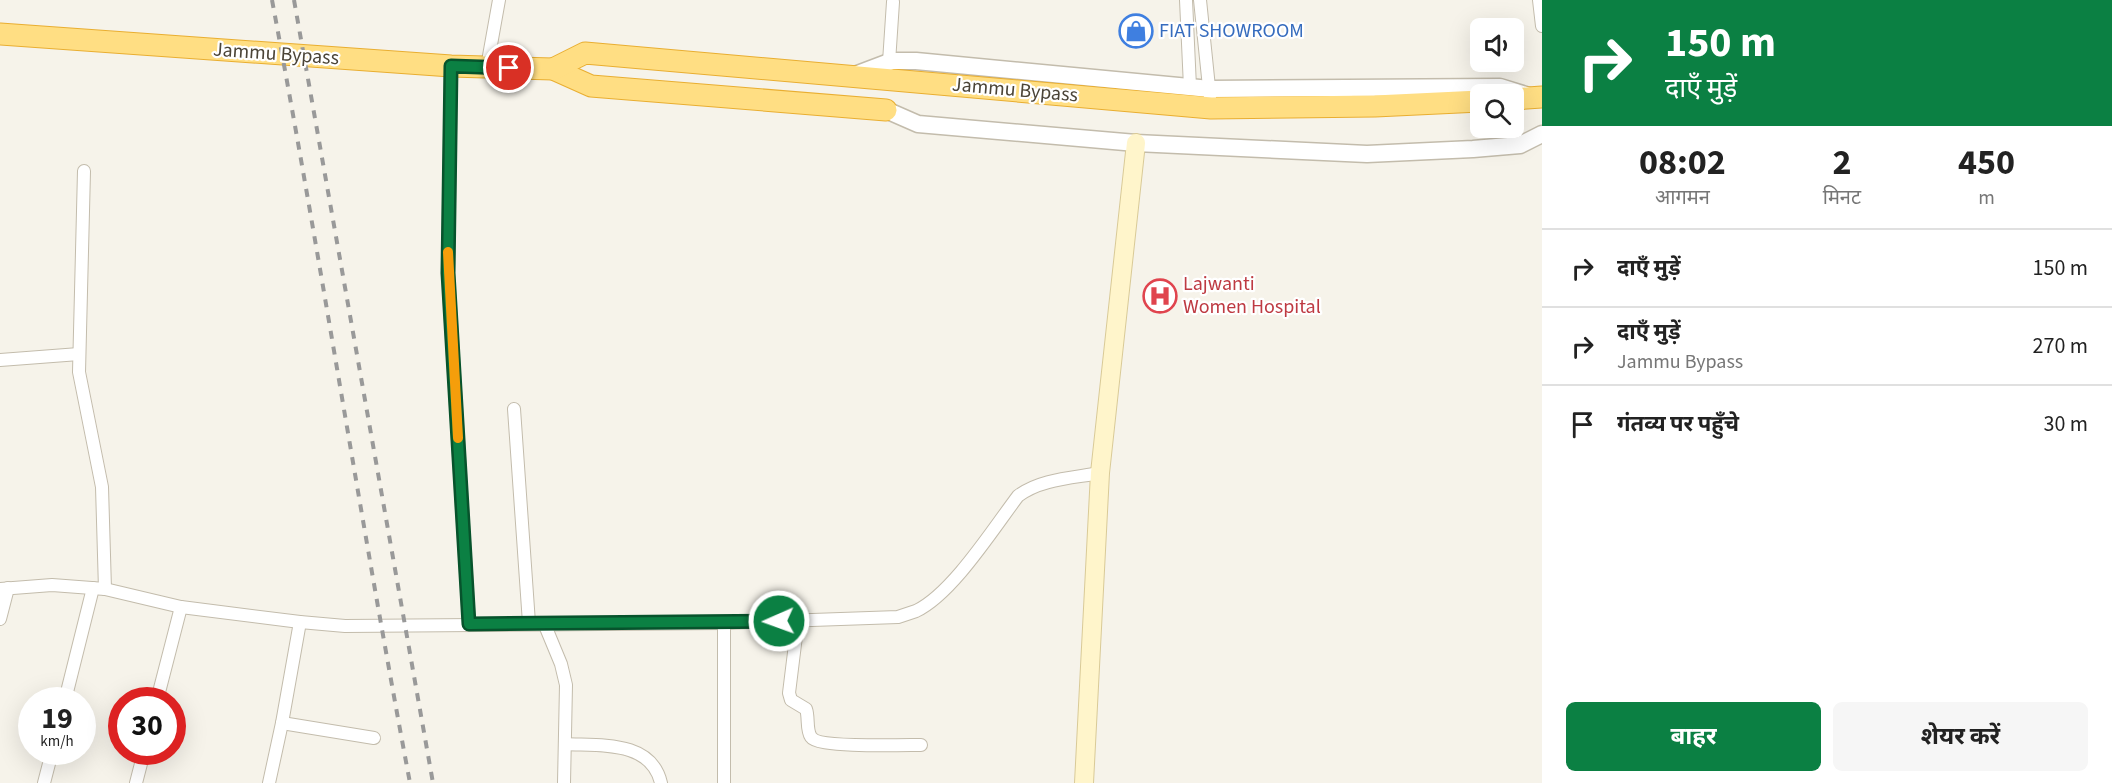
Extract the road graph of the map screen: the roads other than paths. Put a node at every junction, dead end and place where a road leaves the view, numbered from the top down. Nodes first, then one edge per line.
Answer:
1 (499, 0) edge
2 (1186, 0) edge
3 (1200, 0) edge
4 (1539, 0) edge
5 (893, 2) dead end
6 (1542, 26) edge
7 (0, 34) edge
8 (890, 62) junction
9 (451, 66) junction
10 (487, 68) junction
11 (553, 69) junction
12 (852, 76) junction
13 (1190, 87) junction
14 (1529, 98) edge
15 (1210, 99) junction
16 (1470, 101) edge
17 (886, 110) joint
18 (1542, 134) edge
19 (1136, 143) junction
20 (84, 171) dead end
21 (79, 354) junction
22 (0, 360) edge
23 (514, 409) dead end
24 (1100, 473) junction
25 (4, 588) edge
26 (99, 589) junction
27 (182, 607) junction
28 (0, 619) edge
29 (798, 620) junction
30 (300, 622) junction
31 (529, 623) junction
32 (544, 623) junction
33 (724, 623) junction
34 (469, 624) junction
35 (69, 687) edge
36 (160, 687) edge
37 (282, 723) junction
38 (374, 738) dead end
39 (566, 744) junction
40 (921, 745) dead end
41 (49, 765) edge
42 (141, 765) edge
43 (44, 783) edge
44 (136, 783) edge
45 (269, 783) edge
46 (564, 783) edge
47 (661, 783) edge
48 (724, 783) edge
49 (1084, 783) edge

1 - 10 street
2 - 13 street
3 - 15 street
4 - 6 street
5 - 8 street
7 - 9 highway, Jammu Bypass
8 - 12 street
8 - 13 street
9 - 10 highway, Jammu Bypass
9 - 34 street
10 - 11 highway, Jammu Bypass
11 - 12 highway, Jammu Bypass
11 - 17 highway, Jammu Bypass
12 - 15 highway, Jammu Bypass
13 - 15 street
14 - 15 street
15 - 16 highway, Jammu Bypass
17 - 19 street
18 - 19 street
19 - 24 main road
20 - 21 street
21 - 22 street
21 - 26 street
23 - 31 street
24 - 29 street
24 - 49 main road
25 - 26 street
25 - 28 street
26 - 27 street
26 - 35 street
27 - 30 street
27 - 36 street
29 - 33 street
29 - 40 street
30 - 34 street
30 - 37 street
31 - 32 street
31 - 34 street
32 - 33 street
32 - 39 street
33 - 48 street
37 - 38 street
37 - 45 street
39 - 46 street
39 - 47 street
41 - 43 street
42 - 44 street

